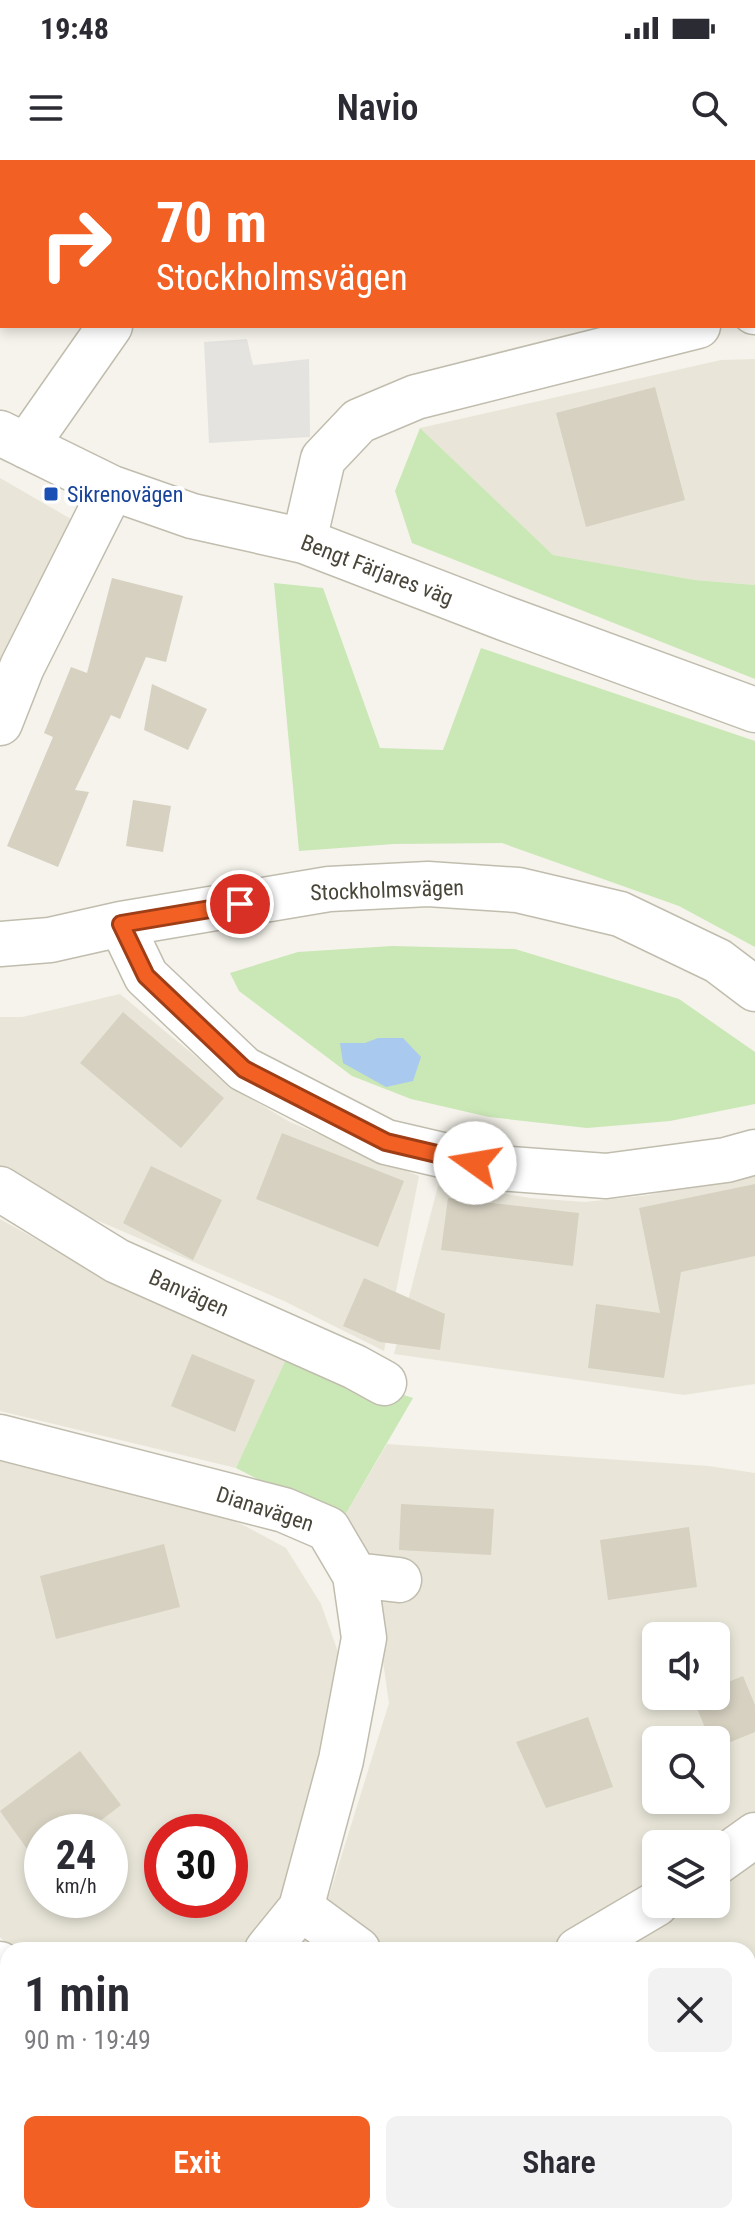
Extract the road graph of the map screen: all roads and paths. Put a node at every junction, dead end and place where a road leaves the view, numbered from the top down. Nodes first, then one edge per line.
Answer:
1 (108, 328) edge
2 (690, 328) edge
3 (13, 440) edge
4 (112, 488) junction
5 (304, 541) junction
6 (755, 710) edge
7 (0, 723) edge
8 (121, 924) junction
9 (0, 944) edge
10 (755, 989) edge
11 (755, 1152) edge
12 (0, 1189) edge
13 (384, 1383) dead end
14 (0, 1437) edge
15 (355, 1575) junction
16 (399, 1580) dead end
17 (755, 1835) edge
18 (730, 1853) edge
19 (301, 1908) junction
20 (642, 1912) edge
21 (273, 1942) edge
22 (347, 1942) edge
23 (592, 1942) edge

1 - 3 street
2 - 5 street
3 - 4 street, Bengt Färjares väg
4 - 5 street, Bengt Färjares väg
4 - 7 street
5 - 6 street, Bengt Färjares väg
8 - 9 street, Stockholmsvägen
8 - 10 street, Stockholmsvägen
8 - 11 street
12 - 13 street, Banvägen
14 - 15 street, Dianavägen
15 - 16 street
15 - 19 street, Dianavägen
17 - 18 street
19 - 21 street, Dianavägen
19 - 22 street
20 - 23 street

